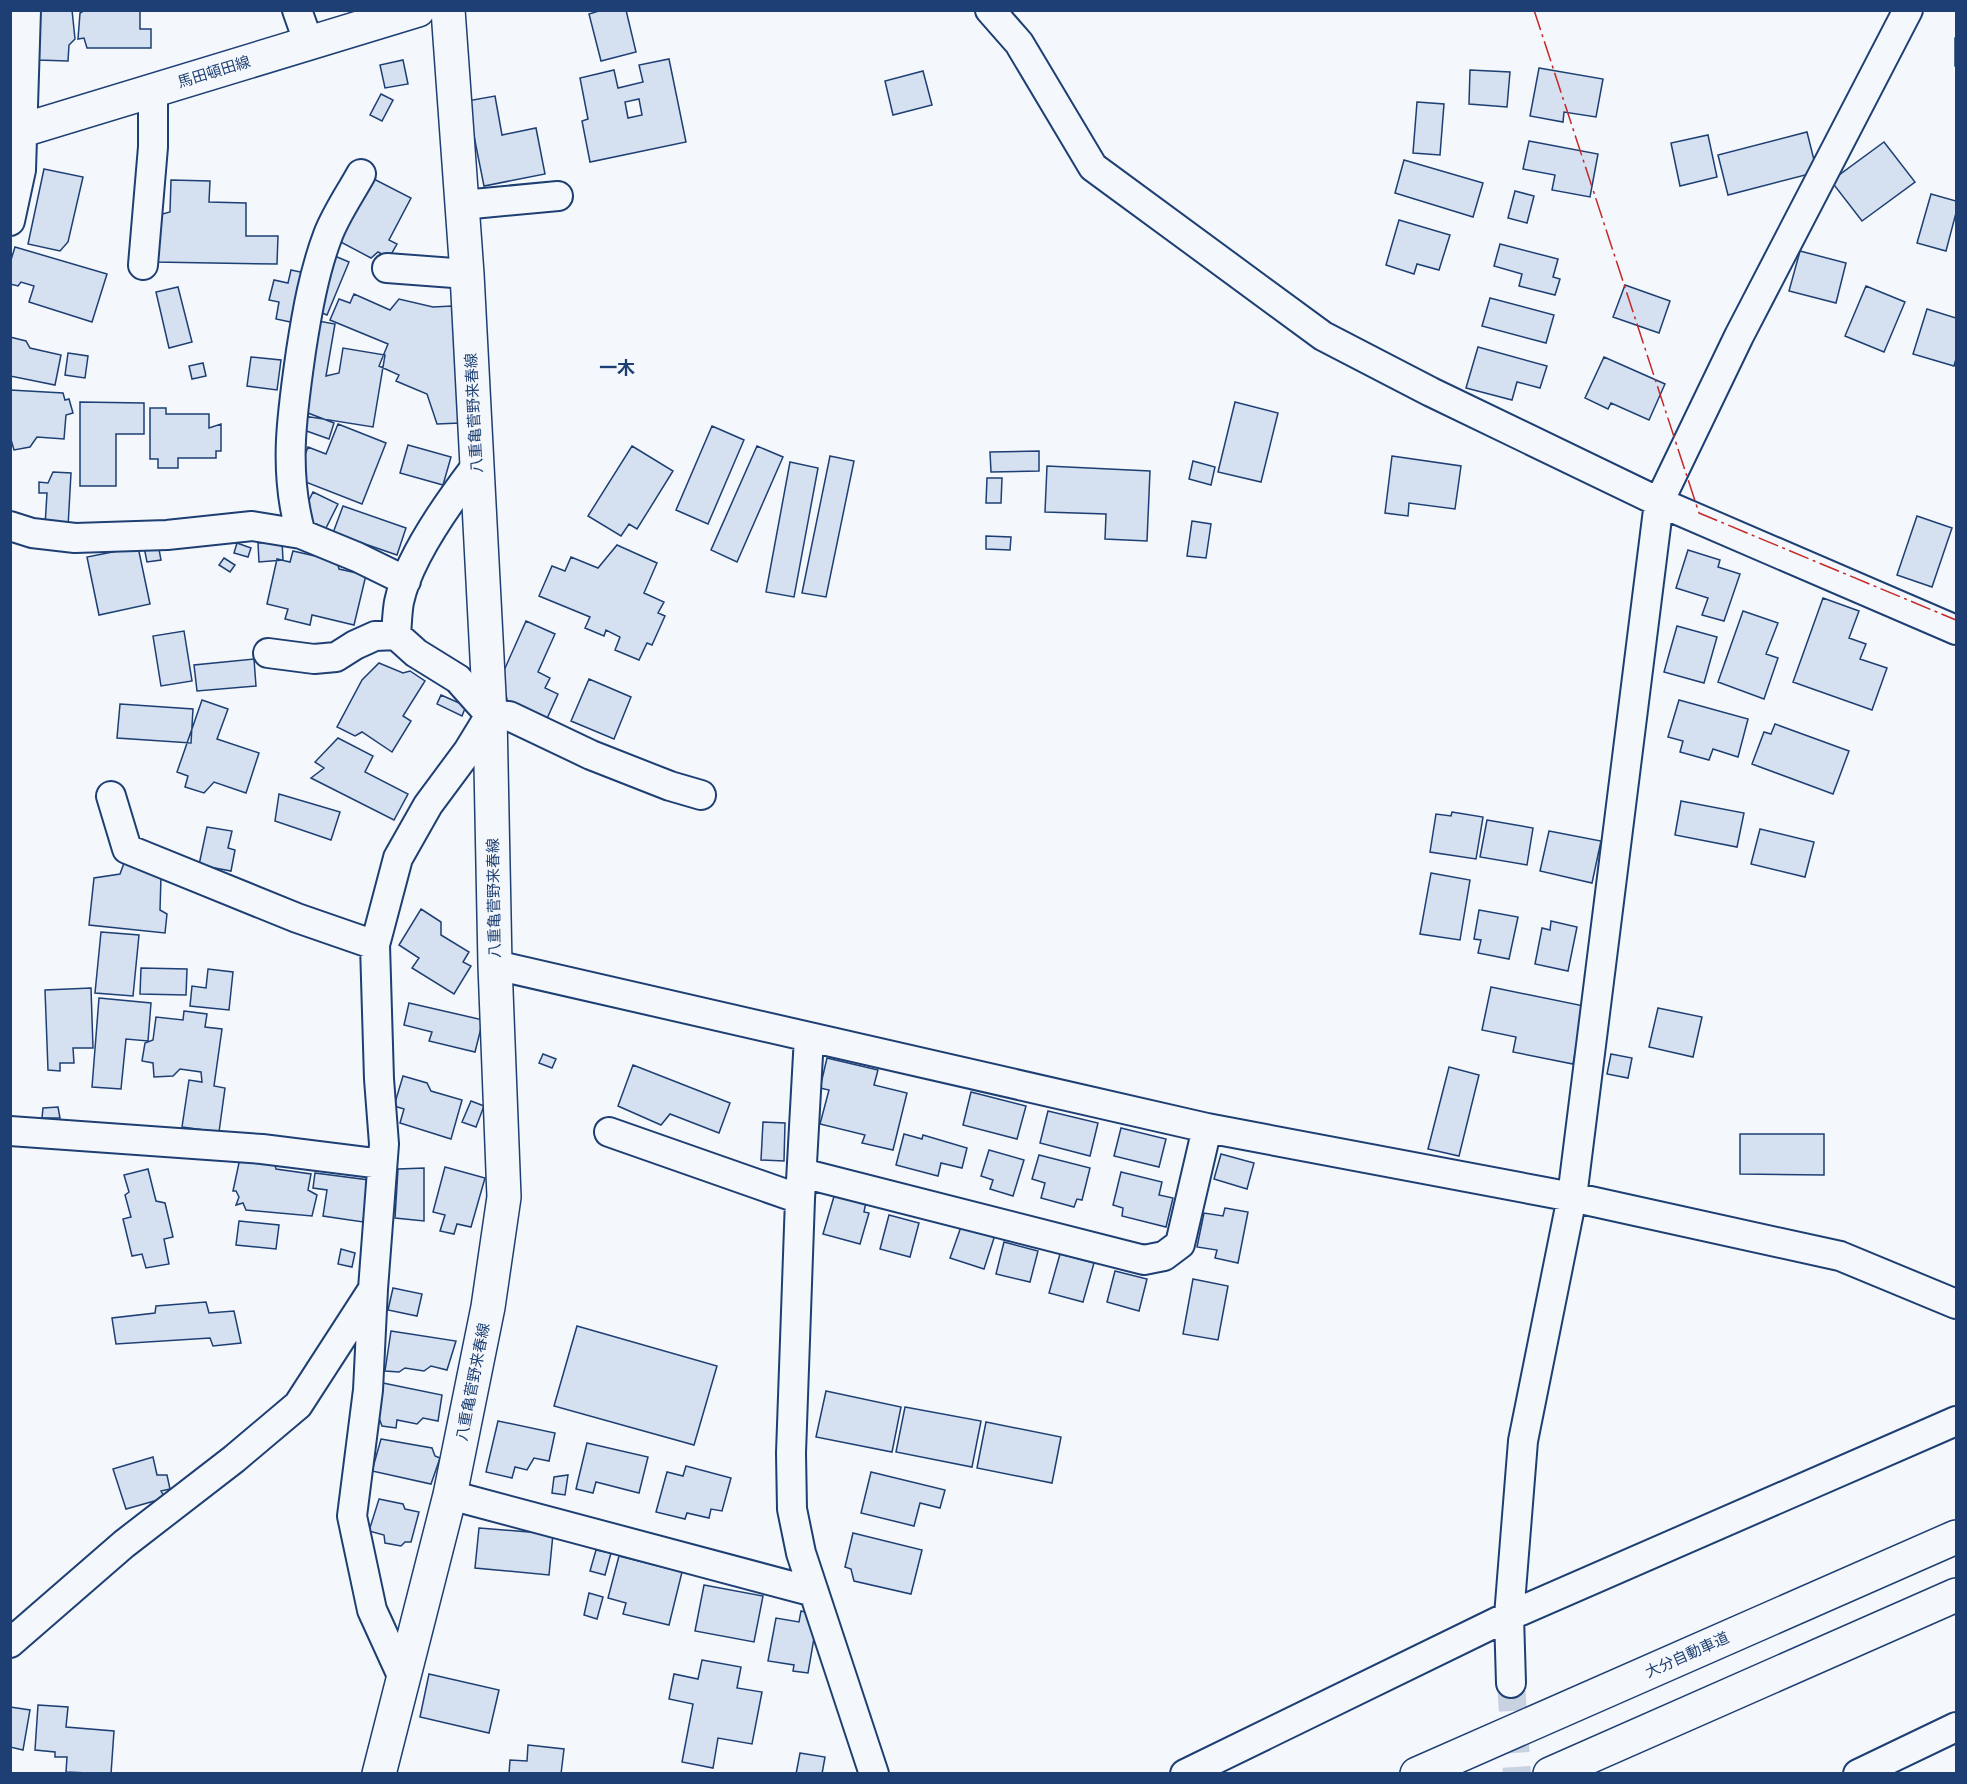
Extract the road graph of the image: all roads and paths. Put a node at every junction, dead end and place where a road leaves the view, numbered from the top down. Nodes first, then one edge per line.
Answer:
1 (26, 10) edge
2 (297, 10) edge
3 (418, 10) edge
4 (448, 10) edge
5 (990, 10) edge
6 (1908, 10) edge
7 (309, 44) junction
8 (153, 91) junction
9 (16, 132) edge
10 (361, 174) dead end
11 (558, 196) dead end
12 (462, 205) junction
13 (10, 221) edge
14 (143, 265) dead end
15 (387, 268) dead end
16 (467, 274) junction
17 (477, 465) junction
18 (1659, 502) junction
19 (10, 526) edge
20 (301, 534) junction
21 (405, 581) junction
22 (1956, 630) edge
23 (396, 635) junction
24 (268, 653) dead end
25 (490, 715) junction
26 (701, 795) dead end
27 (111, 796) dead end
28 (375, 945) junction
29 (495, 965) junction
30 (809, 1037) junction
31 (1207, 1128) junction
32 (10, 1131) edge
33 (609, 1132) dead end
34 (382, 1164) junction
35 (801, 1186) junction
36 (1572, 1197) junction
37 (373, 1289) junction
38 (1956, 1304) edge
39 (1956, 1421) edge
40 (450, 1495) junction
41 (1956, 1537) edge
42 (814, 1592) junction
43 (1956, 1595) edge
44 (1509, 1616) junction
45 (10, 1643) edge
46 (403, 1678) junction
47 (1511, 1683) tunnel mouth
48 (1956, 1727) edge
49 (379, 1773) edge
50 (874, 1773) edge
51 (1185, 1773) edge
52 (1416, 1773) edge
53 (1550, 1773) edge
54 (1858, 1773) edge

1 - 9 street
2 - 7 street
3 - 7 main road, 馬田頓田線
4 - 12 main road, 八重亀菅野来春線
5 - 18 street
6 - 18 street
7 - 8 main road, 馬田頓田線
8 - 9 main road, 馬田頓田線
8 - 14 street
9 - 13 street
10 - 20 street
11 - 12 street
12 - 16 main road, 八重亀菅野来春線
15 - 16 street
16 - 17 main road, 八重亀菅野来春線
17 - 21 street
17 - 25 main road, 八重亀菅野来春線
18 - 22 street
18 - 36 street
19 - 20 street
20 - 21 street
21 - 23 street
23 - 24 street
23 - 25 street
25 - 26 street
25 - 28 street
25 - 29 main road, 八重亀菅野来春線
27 - 28 street
28 - 34 street
29 - 30 street
29 - 40 main road, 八重亀菅野来春線
30 - 31 street
30 - 35 street
31 - 35 street
31 - 36 street
32 - 34 street
33 - 35 street
34 - 37 street
35 - 42 street
36 - 38 street
36 - 44 street
37 - 45 street
37 - 46 street
39 - 44 street
40 - 42 street
40 - 46 main road, 八重亀菅野来春線
41 - 52 main road, 大分自動車道
42 - 50 street
43 - 53 main road
44 - 47 street
44 - 51 street
46 - 49 main road, 八重亀菅野来春線
48 - 54 street

